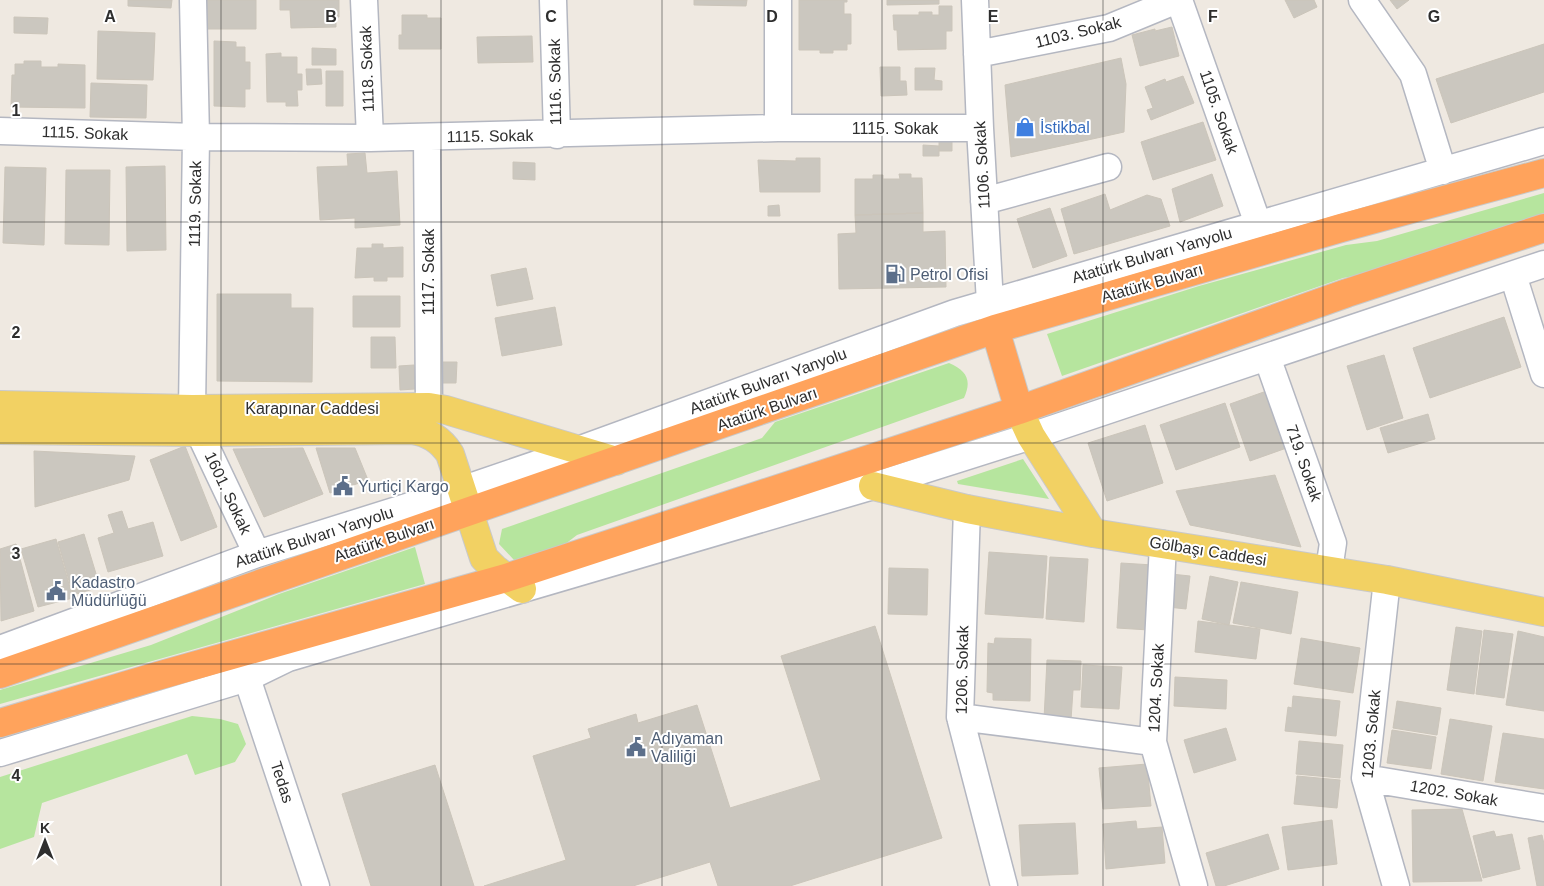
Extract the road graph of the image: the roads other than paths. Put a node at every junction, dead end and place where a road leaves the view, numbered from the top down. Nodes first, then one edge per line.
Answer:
1 (193, 0) edge
2 (364, 0) edge
3 (553, 0) edge
4 (778, 0) edge
5 (975, 0) edge
6 (1178, 0) edge
7 (1362, 0) edge
8 (977, 54) junction
9 (778, 128) junction
10 (980, 128) junction
11 (0, 131) edge
12 (556, 135) junction
13 (196, 137) junction
14 (427, 137) junction
15 (370, 138) junction
16 (1544, 141) edge
17 (1108, 167) dead end
18 (1443, 172) junction
19 (1544, 173) edge
20 (984, 201) junction
21 (1258, 224) junction
22 (1544, 228) edge
23 (1544, 264) edge
24 (1513, 275) junction
25 (990, 303) junction
26 (995, 330) junction
27 (1267, 357) junction
28 (1544, 374) edge
29 (0, 405) edge
30 (429, 407) junction
31 (1019, 410) junction
32 (196, 420) junction
33 (0, 430) edge
34 (1032, 436) junction
35 (578, 450) junction
36 (616, 461) junction
37 (873, 486) junction
38 (464, 501) junction
39 (967, 509) junction
40 (1094, 533) junction
41 (1163, 544) junction
42 (257, 554) junction
43 (1330, 570) junction
44 (1387, 580) junction
45 (514, 584) junction
46 (1544, 612) edge
47 (0, 649) edge
48 (0, 674) edge
49 (247, 678) junction
50 (960, 717) junction
51 (0, 723) edge
52 (1153, 742) junction
53 (0, 753) edge
54 (1365, 778) junction
55 (1544, 808) edge
56 (316, 886) edge
57 (1004, 886) edge
58 (1194, 886) edge
59 (1396, 886) edge

1 - 13 street, 1119. Sokak
2 - 15 street, 1118. Sokak
3 - 12 street, 1116. Sokak
4 - 9 street
5 - 8 street, 1106. Sokak
6 - 8 street, 1103. Sokak
6 - 21 street, 1105. Sokak
7 - 18 street
8 - 10 street, 1106. Sokak
9 - 10 street, 1115. Sokak
9 - 12 street, 1115. Sokak
10 - 20 street, 1106. Sokak
11 - 13 street, 1115. Sokak
12 - 14 street, 1115. Sokak
13 - 15 street, 1115. Sokak
13 - 32 street, 1119. Sokak
14 - 15 street, 1115. Sokak
14 - 30 street, 1117. Sokak
16 - 18 street, Atatürk Bulvarı Yanyolu
17 - 20 street
18 - 21 street, Atatürk Bulvarı Yanyolu
19 - 26 highway, Atatürk Bulvarı
20 - 25 street, 1106. Sokak
21 - 25 street, Atatürk Bulvarı Yanyolu
22 - 31 highway
23 - 24 street
24 - 27 street
24 - 28 street
25 - 26 street, 1106. Sokak
25 - 35 street, Atatürk Bulvarı Yanyolu
26 - 31 highway
26 - 36 highway, Atatürk Bulvarı
27 - 34 street
27 - 43 street, 719. Sokak
29 - 32 main road, Karapınar Caddesi
30 - 32 main road, Karapınar Caddesi
30 - 35 main road, Karapınar Caddesi
31 - 34 main road
31 - 45 highway
32 - 33 main road, Karapınar Caddesi
32 - 38 main road, Karapınar Caddesi
32 - 42 street, 1601. Sokak
34 - 37 street
34 - 40 main road
35 - 36 main road, Karapınar Caddesi
35 - 38 street, Atatürk Bulvarı Yanyolu
36 - 38 highway, Atatürk Bulvarı
37 - 39 main road, Gölbaşı Caddesi
37 - 45 street
38 - 42 street, Atatürk Bulvarı Yanyolu
38 - 45 main road, Karapınar Caddesi
38 - 48 highway, Atatürk Bulvarı
39 - 40 main road, Gölbaşı Caddesi
39 - 50 street, 1206. Sokak
40 - 41 main road, Gölbaşı Caddesi
41 - 43 main road, Gölbaşı Caddesi
41 - 52 street, 1204. Sokak
42 - 47 street, Atatürk Bulvarı Yanyolu
43 - 44 main road, Gölbaşı Caddesi
44 - 46 main road, Gölbaşı Caddesi
44 - 54 street, 1203. Sokak
45 - 49 street
45 - 51 highway
49 - 53 street
49 - 56 street, Tedas
50 - 52 street
50 - 57 street, 1206. Sokak
52 - 58 street, 1204. Sokak
54 - 55 street, 1202. Sokak
54 - 59 street, 1203. Sokak

